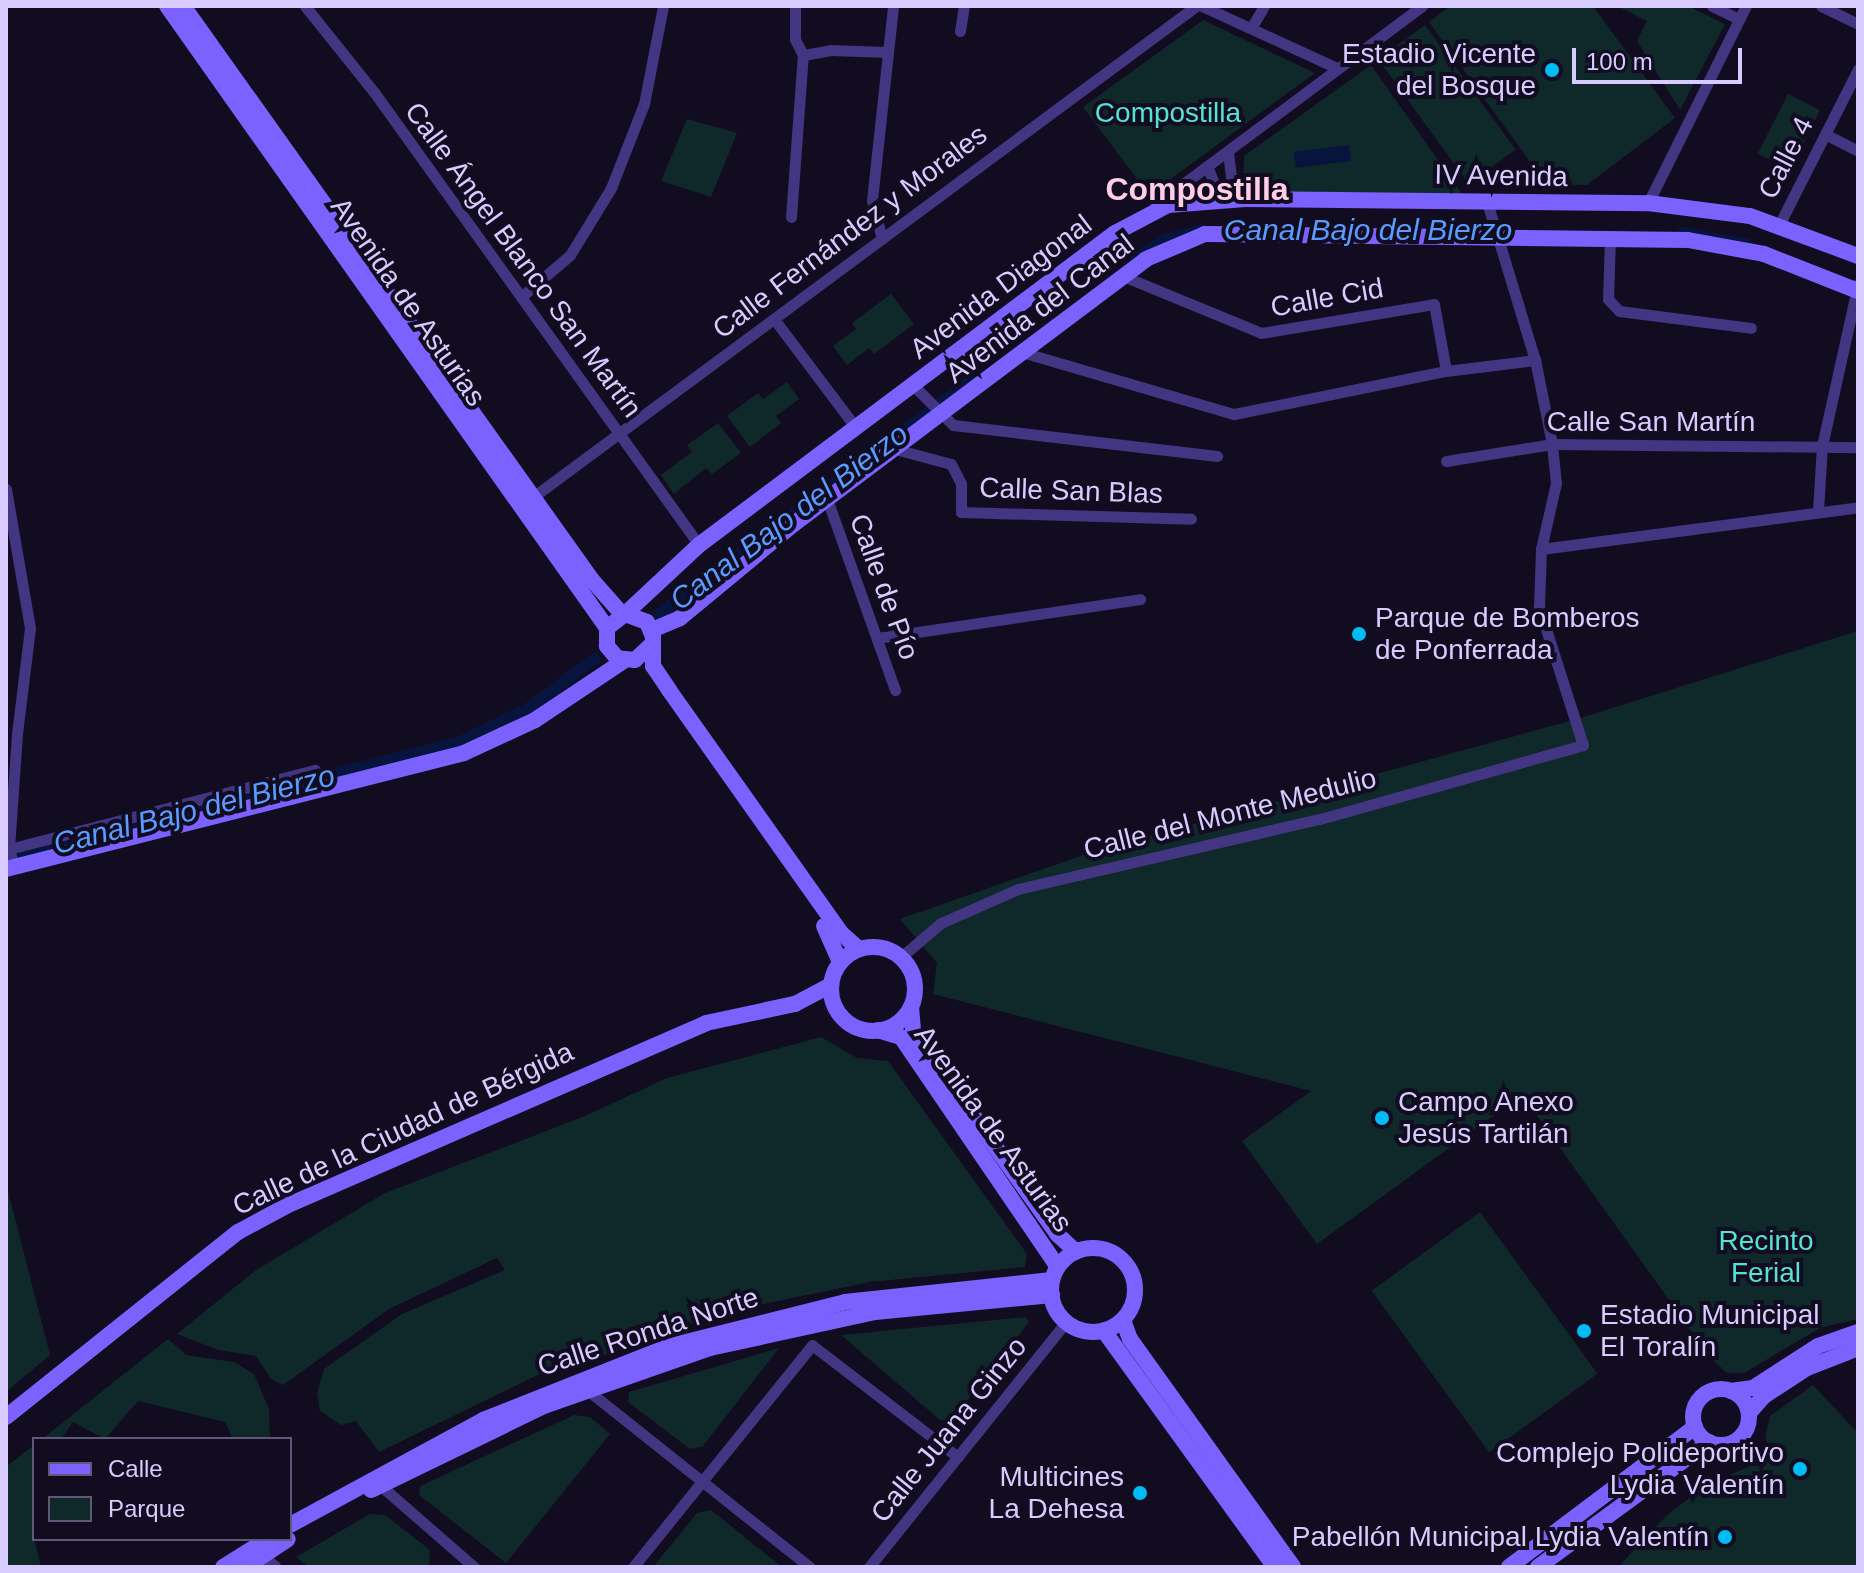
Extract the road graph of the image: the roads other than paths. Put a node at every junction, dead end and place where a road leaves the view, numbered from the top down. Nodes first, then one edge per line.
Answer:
1 (167, 6) edge
2 (183, 6) edge
3 (305, 6) edge
4 (663, 6) edge
5 (795, 6) edge
6 (893, 6) edge
7 (964, 6) edge
8 (1196, 6) edge
9 (1202, 6) edge
10 (1264, 6) edge
11 (1422, 6) edge
12 (1712, 6) edge
13 (1746, 6) edge
14 (1821, 6) edge
15 (1739, 19) junction
16 (1858, 24) edge
17 (1253, 25) junction
18 (960, 31) dead end
19 (888, 52) junction
20 (803, 55) junction
21 (1337, 68) junction
22 (1858, 69) edge
23 (1825, 134) junction
24 (1858, 151) edge
25 (1228, 152) junction
26 (1207, 166) junction
27 (1245, 199) junction
28 (1221, 200) junction
29 (1648, 203) junction
30 (1488, 206) junction
31 (791, 217) dead end
32 (1139, 217) junction
33 (1779, 225) junction
34 (1495, 234) junction
35 (1610, 237) junction
36 (882, 239) junction
37 (1858, 256) edge
38 (1123, 276) junction
39 (1857, 287) edge
40 (521, 297) junction
41 (774, 319) junction
42 (1751, 328) dead end
43 (1025, 353) junction
44 (1535, 360) junction
45 (1446, 371) junction
46 (914, 386) junction
47 (940, 416) junction
48 (856, 428) junction
49 (618, 434) junction
50 (1552, 444) junction
51 (1822, 446) junction
52 (1858, 447) edge
53 (895, 449) junction
54 (1217, 456) dead end
55 (1446, 461) dead end
56 (6, 489) edge
57 (533, 497) junction
58 (827, 499) junction
59 (1858, 507) edge
60 (1818, 511) junction
61 (1191, 519) dead end
62 (699, 545) junction
63 (1541, 549) junction
64 (651, 584) junction
65 (1140, 599) dead end
66 (610, 601) junction
67 (623, 614) junction
68 (607, 628) junction
69 (650, 632) junction
70 (877, 638) junction
71 (610, 652) junction
72 (627, 661) junction
73 (605, 671) junction
74 (895, 690) dead end
75 (321, 790) junction
76 (9, 849) junction
77 (10, 868) edge
78 (859, 949) junction
79 (901, 957) junction
80 (840, 962) junction
81 (831, 985) junction
82 (778, 1007) junction
83 (911, 1007) junction
84 (836, 1009) junction
85 (878, 1030) junction
86 (1076, 1252) junction
87 (1054, 1281) junction
88 (1123, 1320) junction
89 (1066, 1322) junction
90 (815, 1323) junction
91 (1104, 1331) junction
92 (1858, 1332) edge
93 (812, 1345) junction
94 (1858, 1348) edge
95 (586, 1389) junction
96 (1731, 1391) junction
97 (1749, 1413) junction
98 (6, 1417) edge
99 (1695, 1427) junction
100 (1709, 1442) junction
101 (958, 1457) junction
102 (701, 1483) junction
103 (380, 1485) junction
104 (292, 1524) edge
105 (292, 1536) edge
106 (261, 1547) edge
107 (465, 1565) edge
108 (223, 1567) edge
109 (246, 1567) edge
110 (276, 1567) edge
111 (633, 1567) edge
112 (810, 1567) edge
113 (869, 1567) edge
114 (1275, 1567) edge
115 (1293, 1567) edge
116 (1509, 1567) edge
117 (1538, 1567) edge

1 - 68 street, Avenida de Asturias
2 - 57 street, Avenida de Asturias
3 - 40 street, Calle Ángel Blanco San Martín
4 - 40 street
5 - 20 street
6 - 19 street
7 - 18 street
8 - 36 street, Calle Fernández y Morales
9 - 17 street
10 - 17 street
11 - 21 street, Avenida Diagonal
12 - 15 street
13 - 15 street
14 - 16 street
15 - 29 street
17 - 21 street
19 - 20 street
19 - 36 street
20 - 31 street
21 - 25 street, Avenida Diagonal
22 - 23 street, Calle 4
23 - 24 street
23 - 33 street, Calle 4
25 - 26 street, Avenida Diagonal
25 - 27 street
26 - 28 street
26 - 32 street, Avenida Diagonal
27 - 28 street, IV Avenida
27 - 30 street, IV Avenida
28 - 32 street, IV Avenida
29 - 30 street, IV Avenida
29 - 33 street, IV Avenida
30 - 34 street
32 - 46 street, Avenida Diagonal
33 - 37 street, IV Avenida
34 - 35 street, Avenida del Canal
34 - 38 street, Avenida del Canal
34 - 44 street
35 - 39 street, Avenida del Canal
35 - 42 street
36 - 41 street, Calle Fernández y Morales
38 - 43 street, Avenida del Canal
38 - 45 street, Calle Cid
39 - 51 street
40 - 49 street, Calle Ángel Blanco San Martín
41 - 48 street
41 - 49 street, Calle Fernández y Morales
43 - 45 street
43 - 47 street, Avenida del Canal
44 - 45 street
44 - 50 street
46 - 47 street
46 - 48 street, Avenida Diagonal
47 - 53 street, Avenida del Canal
47 - 54 street
48 - 62 street, Avenida Diagonal
49 - 57 street, Calle Fernández y Morales
49 - 62 street, Calle Ángel Blanco San Martín
50 - 51 street, Calle San Martín
50 - 55 street, Calle San Martín
50 - 63 street
51 - 52 street, Calle San Martín
51 - 60 street
53 - 58 street, Avenida del Canal
53 - 61 street, Calle San Blas
56 - 76 street
57 - 66 street, Avenida de Asturias
58 - 69 street, Avenida del Canal
58 - 70 street, Calle de Pío
59 - 60 street
60 - 63 street
62 - 64 street, Avenida Diagonal
63 - 79 street, Calle del Monte Medulio
64 - 66 street, Avenida Diagonal
64 - 67 street, Avenida Diagonal
64 - 69 street
65 - 70 street
66 - 67 street, Avenida de Asturias
67 - 68 street
67 - 69 street
68 - 71 street
69 - 72 street
69 - 78 street
70 - 74 street, Calle de Pío
71 - 72 street
71 - 73 street
72 - 73 street
72 - 80 street
73 - 75 street
75 - 76 street
75 - 77 street
76 - 77 street
78 - 79 street
78 - 80 street
79 - 83 street
80 - 81 street
81 - 82 street, Calle de la Ciudad de Bérgida
81 - 84 street
82 - 84 street, Calle de la Ciudad de Bérgida
82 - 98 street, Calle de la Ciudad de Bérgida
83 - 85 street
83 - 86 street, Avenida de Asturias
84 - 85 street
85 - 87 street, Avenida de Asturias
86 - 87 street
86 - 88 street
87 - 89 street
87 - 90 street, Calle Ronda Norte
87 - 104 street, Calle Ronda Norte
88 - 91 street
88 - 115 street
89 - 91 street
89 - 101 street, Calle Juana Ginzo
90 - 93 street
90 - 95 street, Calle Ronda Norte
91 - 114 street
92 - 96 street
93 - 101 street
93 - 102 street
94 - 97 street
95 - 102 street
95 - 103 street, Calle Ronda Norte
96 - 97 street
96 - 99 street
97 - 100 street
99 - 100 street
99 - 116 street
100 - 117 street
101 - 113 street, Calle Juana Ginzo
102 - 111 street
102 - 112 street
103 - 105 street, Calle Ronda Norte
103 - 107 street
106 - 108 street, Calle Ronda Norte
106 - 109 street, Calle Ronda Norte
106 - 110 street

